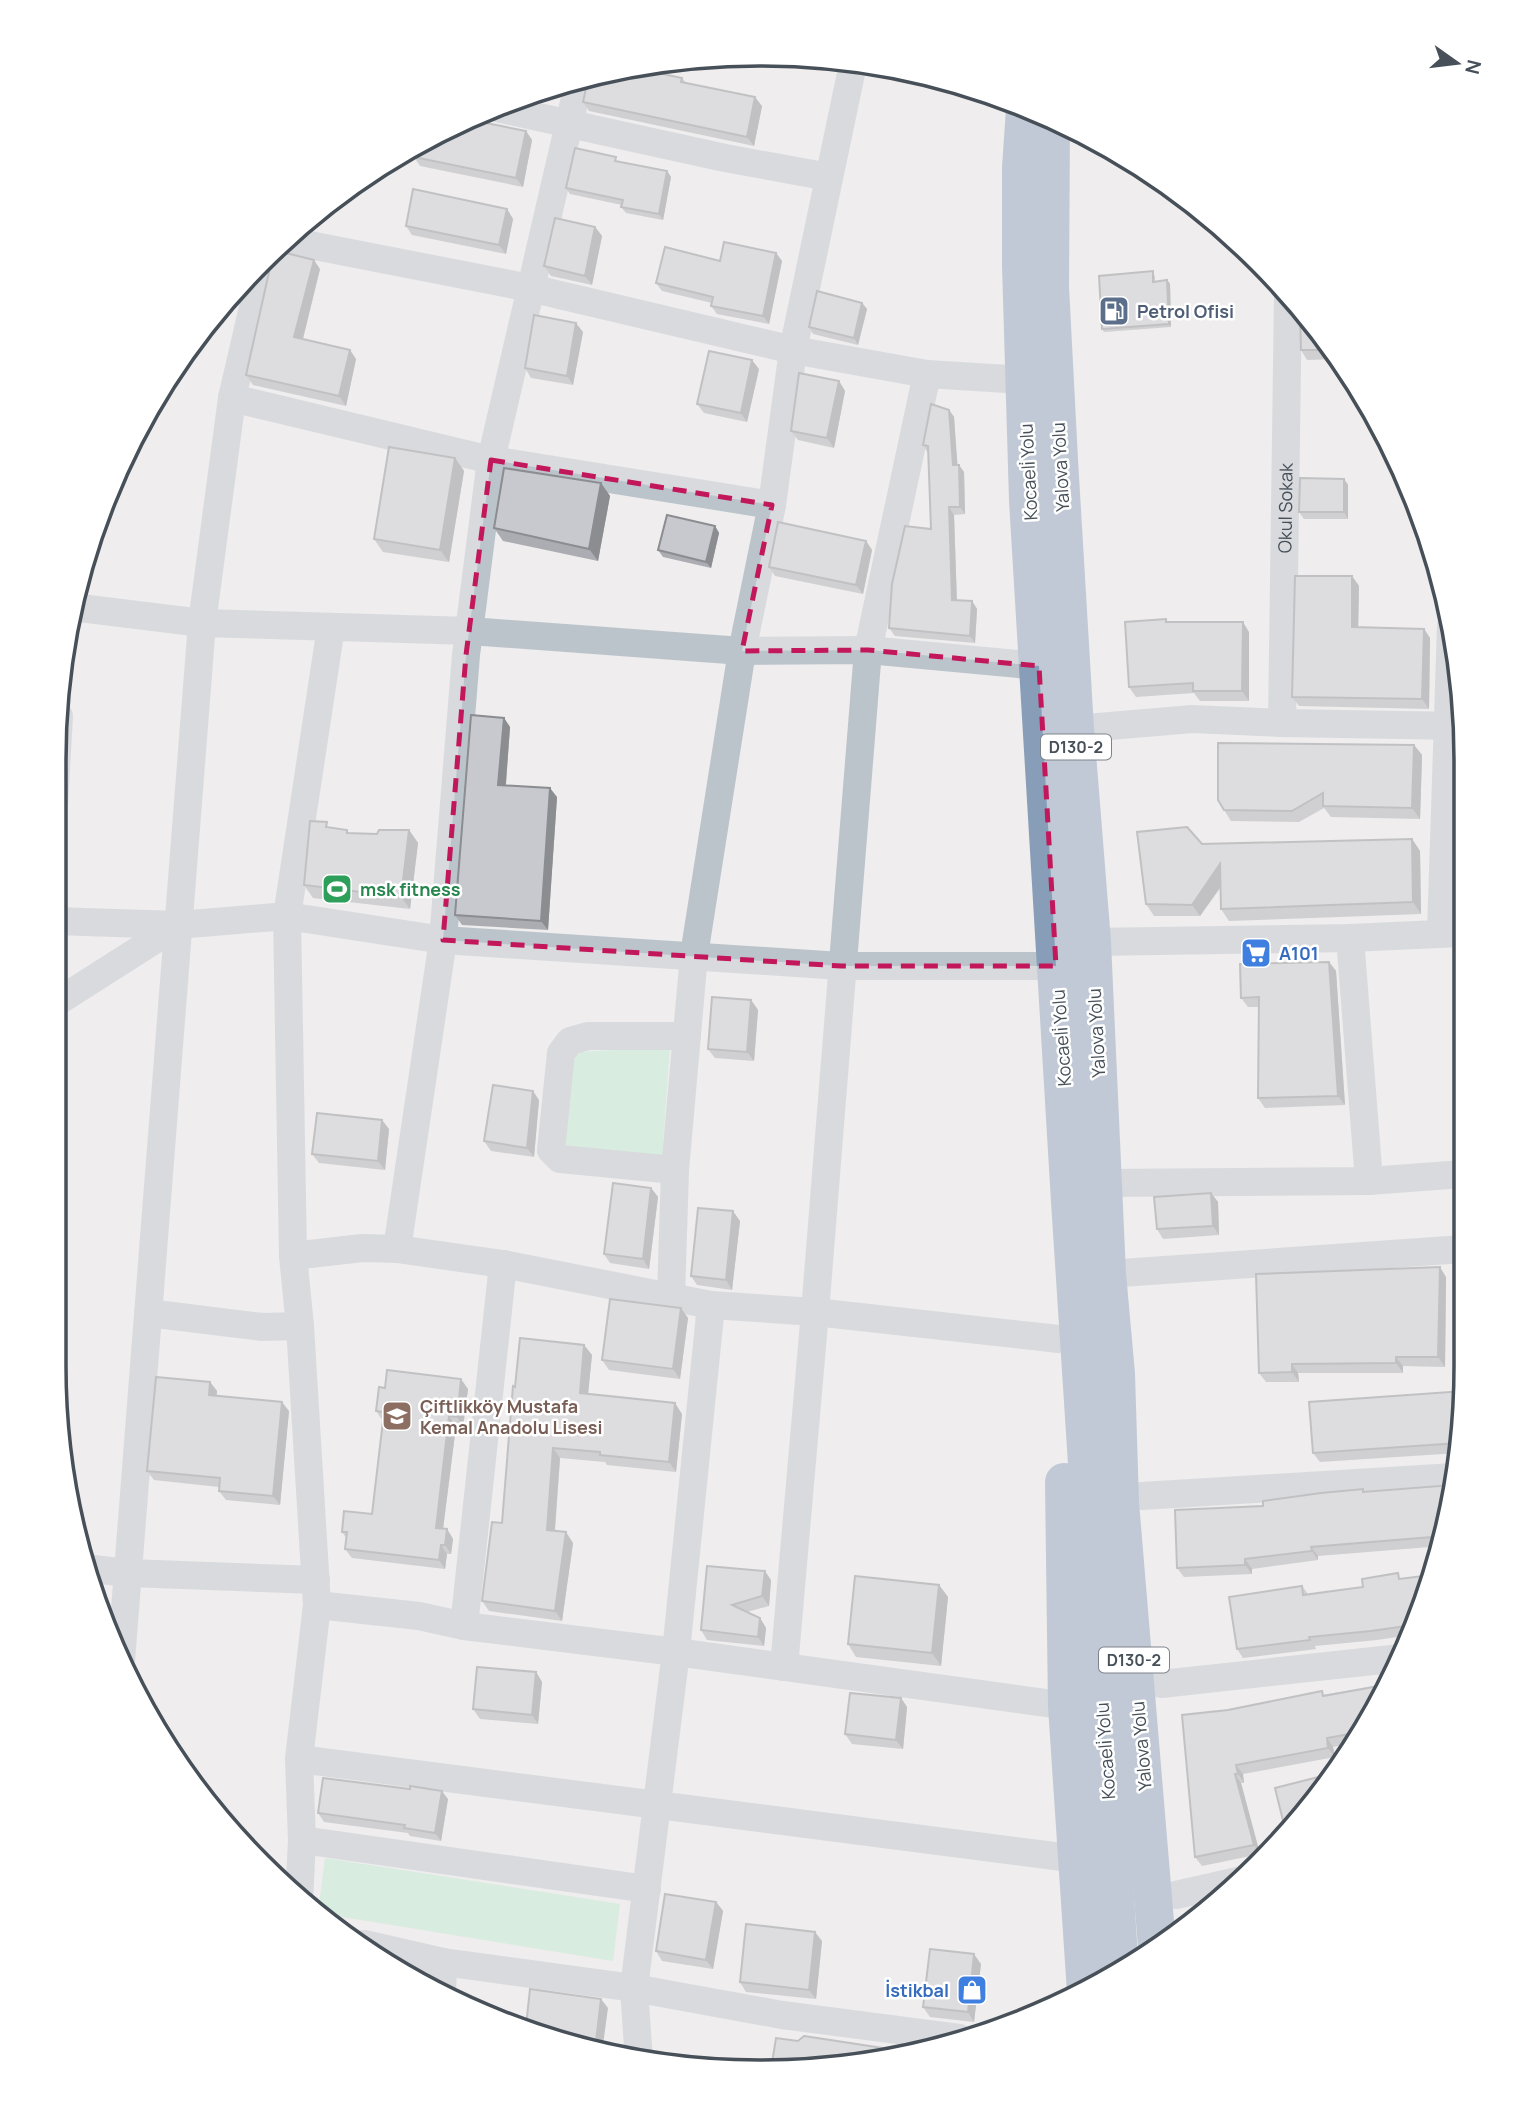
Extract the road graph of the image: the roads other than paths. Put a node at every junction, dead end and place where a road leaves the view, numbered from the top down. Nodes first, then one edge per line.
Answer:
1 (851, 72) edge
2 (577, 91) edge
3 (514, 112) edge
4 (1024, 119) edge
5 (570, 124) junction
6 (1051, 131) edge
7 (830, 177) junction
8 (299, 243) edge
9 (259, 282) edge
10 (530, 288) junction
11 (1288, 311) edge
12 (793, 350) junction
13 (927, 374) junction
14 (1024, 380) junction
15 (232, 398) junction
16 (491, 460) junction
17 (772, 505) junction
18 (84, 608) edge
19 (202, 623) junction
20 (331, 627) junction
21 (470, 631) junction
22 (868, 650) junction
23 (743, 651) junction
24 (1039, 666) junction
25 (1282, 723) junction
26 (1452, 726) edge
27 (1075, 729) junction
28 (1454, 752) edge
29 (287, 916) junction
30 (66, 921) edge
31 (178, 925) junction
32 (1451, 933) edge
33 (1350, 938) junction
34 (443, 940) junction
35 (1091, 942) junction
36 (694, 955) junction
37 (841, 966) junction
38 (1056, 967) junction
39 (66, 996) edge
40 (687, 1036) junction
41 (1067, 1144) junction
42 (674, 1170) junction
43 (1454, 1175) edge
44 (1370, 1181) junction
45 (1104, 1183) junction
46 (397, 1248) junction
47 (1454, 1250) edge
48 (293, 1256) junction
49 (503, 1264) junction
50 (1107, 1274) junction
51 (671, 1297) junction
52 (711, 1305) junction
53 (815, 1312) junction
54 (148, 1313) junction
55 (300, 1326) junction
56 (1059, 1339) junction
57 (1116, 1374) junction
58 (1444, 1478) edge
59 (1142, 1496) junction
60 (97, 1569) edge
61 (128, 1573) junction
62 (317, 1592) junction
63 (464, 1626) junction
64 (123, 1640) edge
65 (676, 1652) junction
66 (1389, 1659) edge
67 (784, 1667) junction
68 (1161, 1684) junction
69 (1066, 1706) junction
70 (299, 1759) junction
71 (659, 1805) junction
72 (302, 1840) junction
73 (1078, 1859) junction
74 (300, 1885) edge
75 (647, 1889) junction
76 (1202, 1900) edge
77 (1177, 1913) edge
78 (1156, 1936) edge
79 (381, 1948) edge
80 (1119, 1960) edge
81 (443, 1962) junction
82 (1085, 1979) edge
83 (442, 1983) edge
84 (634, 1988) junction
85 (943, 2036) edge
86 (638, 2049) edge

1 - 7 street
2 - 5 street
3 - 5 street
4 - 14 highway, Kocaeli̇ Yolu / D130-2
5 - 7 street
5 - 10 street
6 - 27 highway, Yalova Yolu / D130-2
7 - 12 street
8 - 10 street
9 - 15 street
10 - 12 street
10 - 16 street
11 - 25 street, Okul Sokak
12 - 13 street
12 - 17 street
13 - 14 street
13 - 22 street
14 - 24 highway, Kocaeli̇ Yolu / D130-2
15 - 16 street
15 - 19 street
16 - 17 street
16 - 21 street
17 - 23 street
18 - 19 street
19 - 20 street
19 - 31 street
20 - 21 street
20 - 29 street
21 - 23 street
21 - 34 street
22 - 23 street
22 - 24 street
22 - 37 street
23 - 36 street
24 - 38 highway, Kocaeli̇ Yolu / D130-2
25 - 26 street
25 - 27 street
27 - 35 highway, Yalova Yolu / D130-2
28 - 32 street
29 - 31 street
29 - 34 street
29 - 48 street
30 - 31 street
31 - 39 street
31 - 54 street
32 - 33 street
33 - 35 street
33 - 44 street
34 - 36 street
34 - 46 street
35 - 45 highway, Yalova Yolu / D130-2
36 - 37 street
36 - 40 street
37 - 38 street
37 - 53 street
38 - 41 highway, Kocaeli̇ Yolu / D130-2
40 - 42 street
40 - 42 street
41 - 56 highway
41 - 80 highway, Kocaeli̇ Yolu / D130-2
42 - 51 street
43 - 44 street
44 - 45 street
45 - 50 highway, Yalova Yolu / D130-2
46 - 48 street
46 - 49 street
47 - 50 street
48 - 55 street
49 - 51 street
49 - 63 street
50 - 57 highway, Yalova Yolu / D130-2
51 - 52 street
52 - 53 street
52 - 65 street
53 - 56 street
53 - 67 street
54 - 55 street
54 - 61 street
55 - 62 street
56 - 69 highway
57 - 59 highway
57 - 78 highway, Yalova Yolu / D130-2
58 - 59 street
59 - 68 highway
60 - 61 street
61 - 62 street
61 - 64 street
62 - 63 street
62 - 70 street
63 - 65 street
65 - 67 street
65 - 71 street
66 - 68 street
67 - 69 street
68 - 77 highway
69 - 73 highway
70 - 71 street
70 - 72 street
71 - 73 street
71 - 75 street
72 - 74 street
72 - 75 street
73 - 82 highway
75 - 84 street
76 - 77 street
79 - 81 street
81 - 83 street
81 - 84 street
84 - 85 street
84 - 86 street

